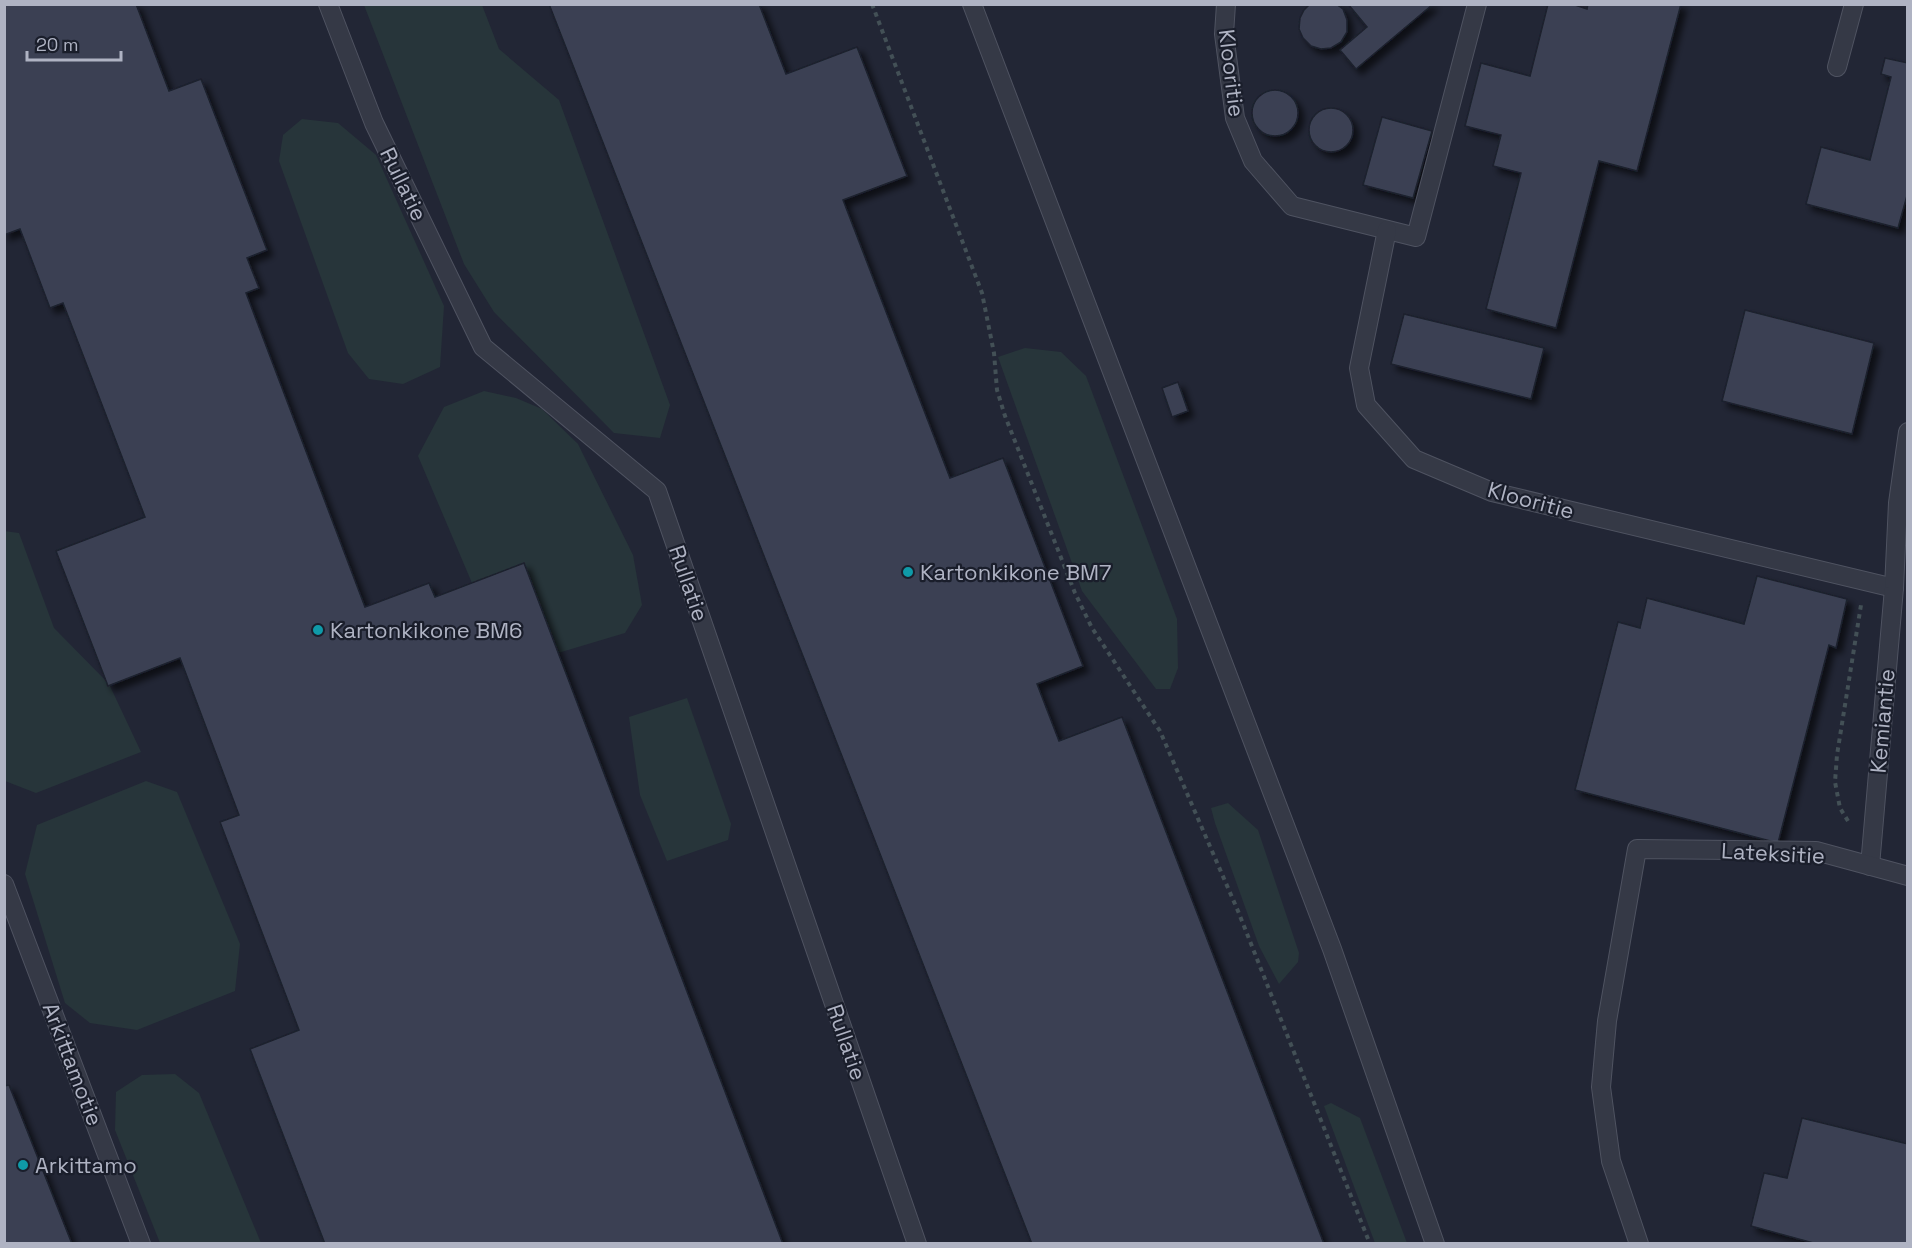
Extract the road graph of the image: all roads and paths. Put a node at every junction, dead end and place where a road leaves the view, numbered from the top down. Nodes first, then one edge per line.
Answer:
1 (328, 4) edge
2 (872, 4) edge
3 (972, 4) edge
4 (1226, 4) edge
5 (1477, 4) edge
6 (1854, 4) edge
7 (1837, 67) dead end
8 (1387, 230) junction
9 (1908, 432) edge
10 (1861, 579) junction
11 (1894, 588) junction
12 (1872, 841) junction
13 (1870, 866) junction
14 (1908, 876) edge
15 (4, 884) edge
16 (141, 1244) edge
17 (917, 1244) edge
18 (1370, 1244) edge
19 (1435, 1244) edge
20 (1639, 1244) edge

1 - 17 lane, Rullatie
2 - 18 path
3 - 19 lane
4 - 8 lane, Klooritie
5 - 8 lane, Klooritie
6 - 7 lane
8 - 10 lane, Klooritie
9 - 11 lane, Kemiantie
10 - 11 lane, Klooritie
10 - 12 path
11 - 12 lane, Kemiantie
12 - 13 lane, Kemiantie
13 - 14 lane, Lateksitie
13 - 20 lane, Lateksitie
15 - 16 lane, Arkittamotie

